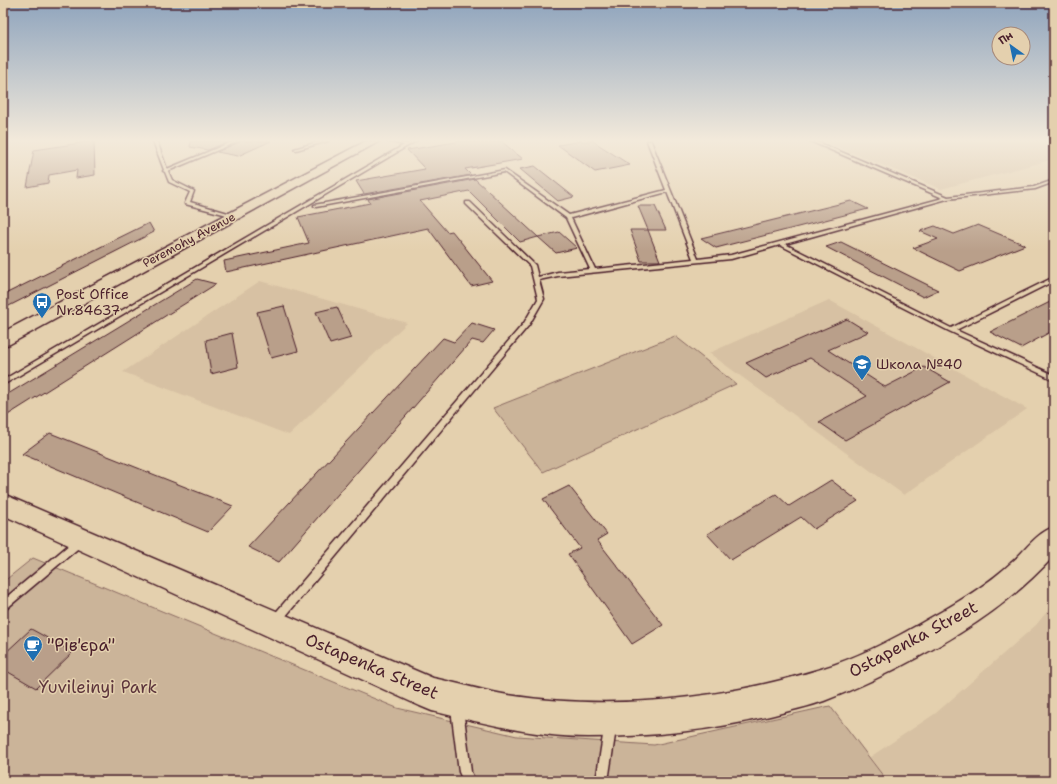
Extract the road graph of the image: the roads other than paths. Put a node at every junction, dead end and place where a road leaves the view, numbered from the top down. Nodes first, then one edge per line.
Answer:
1 (169, 178) edge
2 (306, 178) edge
3 (350, 178) edge
4 (469, 178) edge
5 (514, 178) edge
6 (663, 178) edge
7 (899, 178) edge
8 (1054, 181) edge
9 (668, 190) junction
10 (947, 198) junction
11 (468, 203) dead end
12 (316, 206) dead end
13 (233, 216) junction
14 (568, 217) junction
15 (782, 244) junction
16 (696, 261) junction
17 (593, 271) junction
18 (536, 279) junction
19 (1054, 279) edge
20 (952, 330) junction
21 (3, 340) edge
22 (1054, 378) edge
23 (3, 383) edge
24 (3, 504) edge
25 (1054, 538) edge
26 (82, 539) junction
27 (3, 606) edge
28 (273, 623) junction
29 (456, 700) junction
30 (611, 719) junction
31 (469, 781) edge
32 (602, 781) edge

1 - 13 lane
2 - 13 street, Peremohy Avenue
3 - 23 lane
4 - 12 lane
5 - 14 lane
6 - 9 lane
7 - 10 lane
8 - 10 lane
9 - 14 lane
9 - 16 lane
10 - 15 lane
11 - 18 lane
13 - 21 street, Peremohy Avenue
14 - 17 lane
15 - 16 lane
15 - 20 lane
16 - 17 lane
17 - 18 lane
18 - 28 lane
19 - 20 lane
20 - 22 lane
24 - 26 street, Ostapenka Street
25 - 30 street, Ostapenka Street
26 - 27 lane
26 - 28 street, Ostapenka Street
28 - 29 street, Ostapenka Street
29 - 30 street, Ostapenka Street
29 - 31 lane
30 - 32 lane

